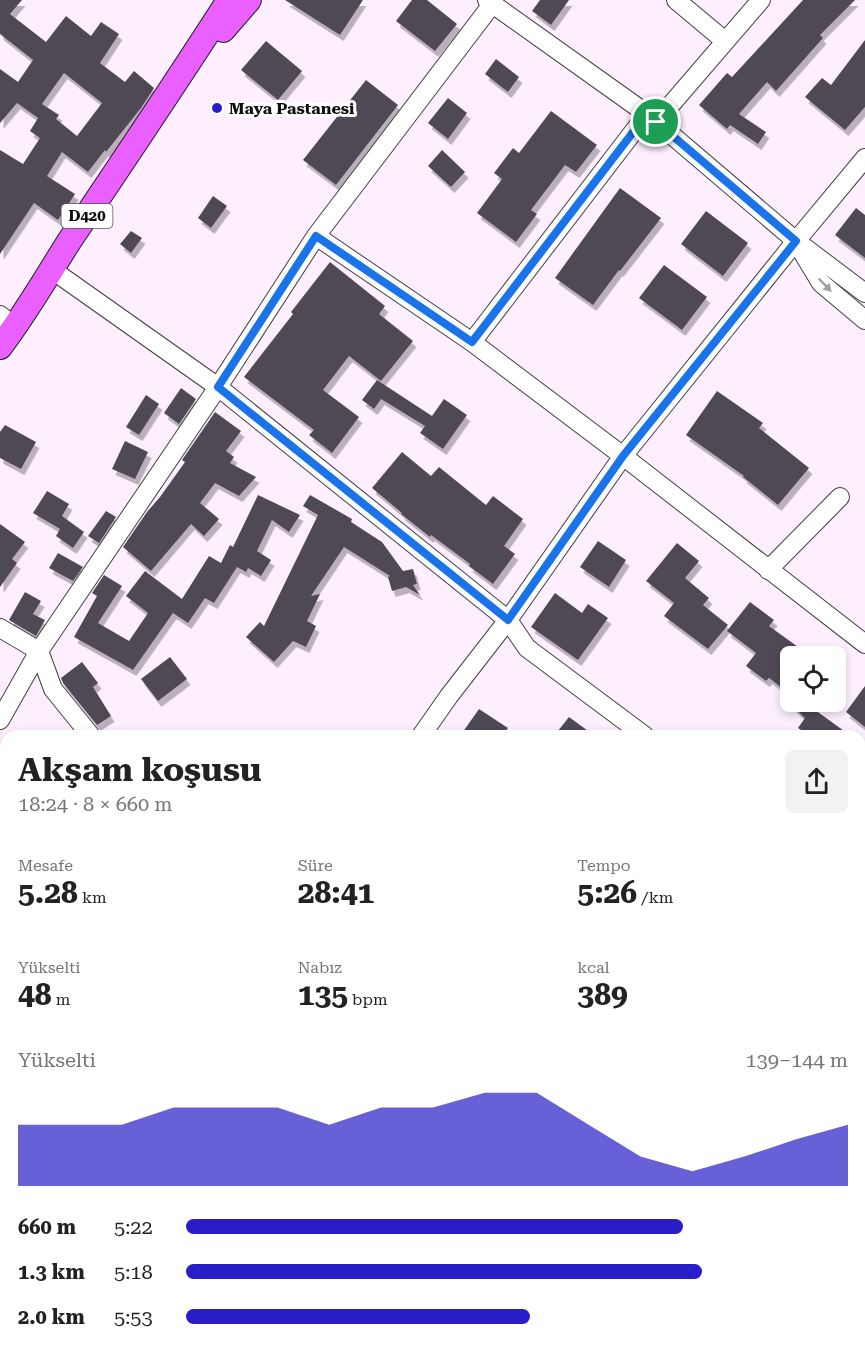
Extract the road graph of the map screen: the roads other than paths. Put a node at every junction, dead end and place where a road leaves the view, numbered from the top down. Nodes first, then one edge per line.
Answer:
1 (229, 0) edge
2 (249, 0) edge
3 (675, 0) edge
4 (761, 0) edge
5 (490, 1) edge
6 (725, 41) junction
7 (174, 86) junction
8 (651, 118) junction
9 (865, 158) edge
10 (316, 236) junction
11 (796, 241) junction
12 (51, 269) junction
13 (865, 293) edge
14 (865, 320) edge
15 (8, 321) edge
16 (472, 342) junction
17 (0, 347) edge
18 (218, 387) junction
19 (623, 456) junction
20 (840, 497) dead end
21 (768, 570) junction
22 (508, 620) junction
23 (0, 628) edge
24 (865, 644) edge
25 (39, 651) junction
26 (0, 720) edge
27 (86, 730) edge
28 (425, 730) edge
29 (637, 730) edge

1 - 7 main road, D420
2 - 7 main road, D420
3 - 6 street
4 - 6 street
5 - 8 street
5 - 10 street
6 - 8 street
7 - 12 main road, D420
8 - 11 street
8 - 16 street
9 - 11 street
10 - 16 street
10 - 18 street
11 - 13 street
11 -> 14 street
11 - 19 street
12 - 15 main road, D420
12 - 18 street
15 - 17 main road, D420
16 - 19 street
18 - 22 street
18 - 25 street
19 - 21 street
19 - 22 street
20 - 21 street
21 - 24 street
22 - 28 street
22 - 29 street
23 - 25 street
25 - 26 street
25 - 27 street

